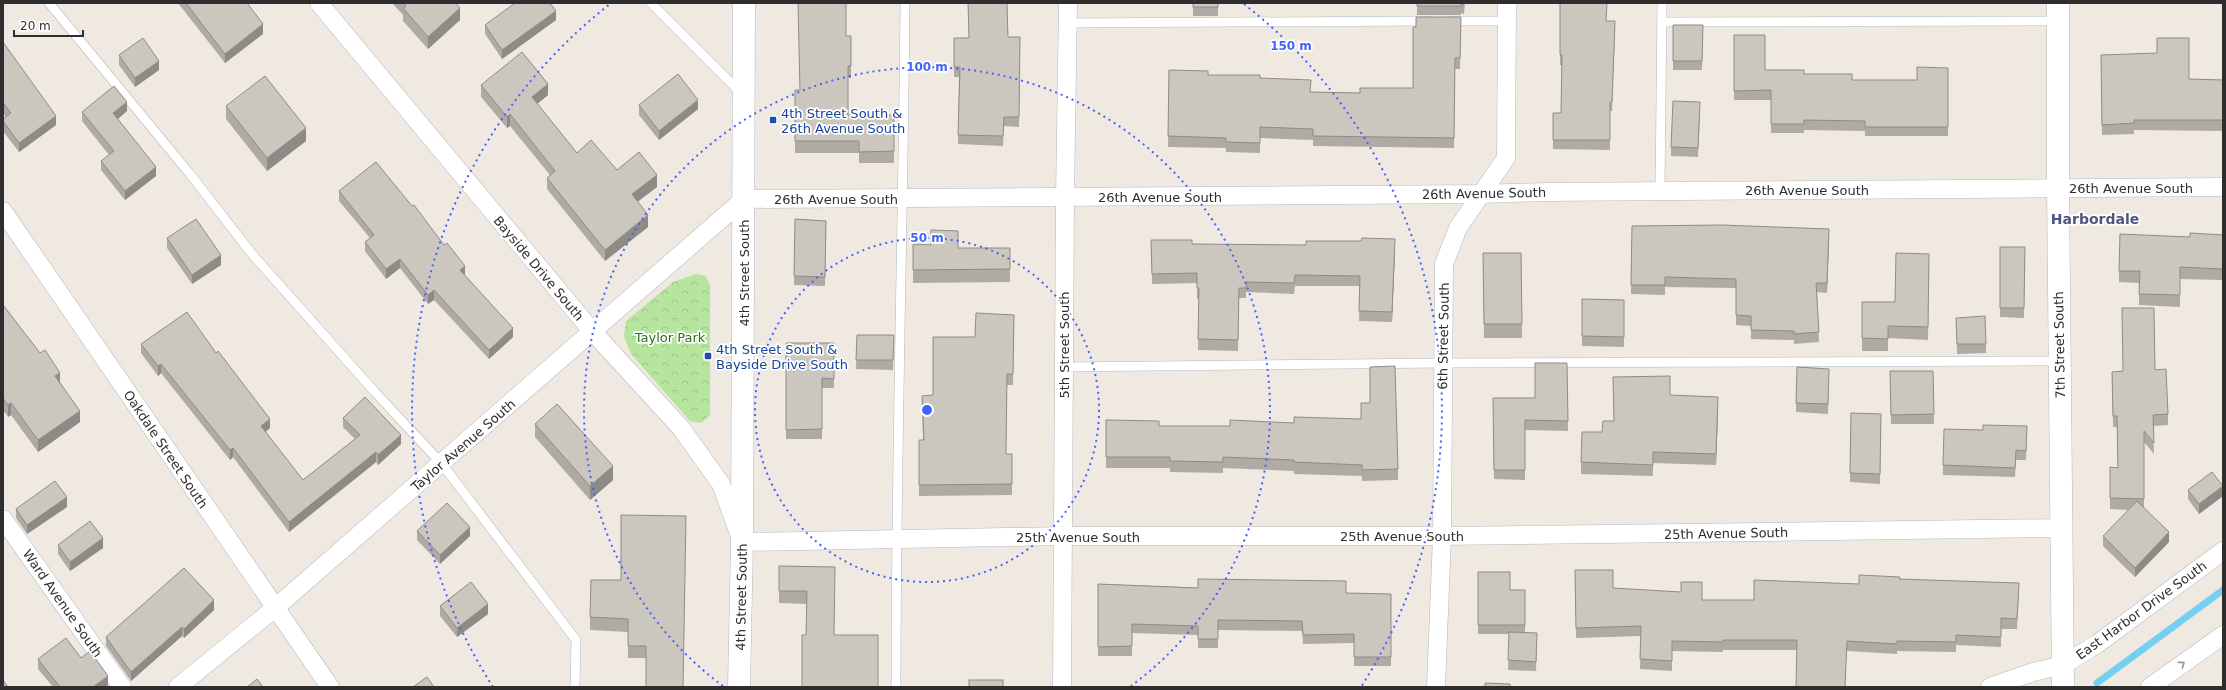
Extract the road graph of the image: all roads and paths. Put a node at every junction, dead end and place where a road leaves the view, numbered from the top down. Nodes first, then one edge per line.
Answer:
1 (49, 3) edge
2 (319, 3) edge
3 (651, 3) edge
4 (744, 3) edge
5 (905, 3) edge
6 (1068, 3) edge
7 (1507, 3) edge
8 (1662, 3) edge
9 (2058, 12) edge
10 (1507, 21) junction
11 (1662, 22) junction
12 (1068, 24) junction
13 (744, 96) junction
14 (2223, 187) edge
15 (2058, 188) junction
16 (1660, 191) junction
17 (1480, 194) junction
18 (744, 198) junction
19 (904, 198) junction
20 (1065, 198) junction
21 (3, 211) edge
22 (592, 331) junction
23 (2060, 361) junction
24 (1443, 363) junction
25 (1064, 368) junction
26 (442, 464) junction
27 (3, 519) edge
28 (2062, 528) junction
29 (1064, 536) junction
30 (1442, 536) junction
31 (896, 540) junction
32 (742, 542) junction
33 (2223, 551) edge
34 (275, 608) junction
35 (2223, 635) edge
36 (2063, 665) junction
37 (122, 687) edge
38 (178, 687) edge
39 (330, 687) edge
40 (575, 687) edge
41 (739, 687) edge
42 (896, 687) edge
43 (1062, 687) edge
44 (1436, 687) edge
45 (1990, 687) edge
46 (2063, 687) edge
47 (2150, 687) edge

1 - 26 lane
2 - 22 street, Bayside Drive South
3 - 13 lane
4 - 13 street, 4th Street South
5 - 19 lane
6 - 12 street, 5th Street South
7 - 10 street, 6th Street South
8 - 11 lane
9 - 11 lane
9 - 15 street, 7th Street South
10 - 12 lane
10 - 17 street, 6th Street South
11 - 16 lane
12 - 20 street, 5th Street South
13 - 18 street, 4th Street South
14 - 15 street, 26th Avenue South
15 - 16 street, 26th Avenue South
15 - 23 street, 7th Street South
16 - 17 street, 26th Avenue South
17 - 20 street, 26th Avenue South
17 - 24 street, 6th Street South
18 - 19 street, 26th Avenue South
18 - 22 street, Taylor Avenue South
18 - 32 street, 4th Street South
19 - 20 street, 26th Avenue South
19 - 31 lane
20 - 25 street, 5th Street South
21 - 34 street, Oakdale Street South
22 - 26 street, Taylor Avenue South
22 - 32 street, Bayside Drive South
23 - 24 lane
23 - 28 street, 7th Street South
24 - 25 lane
24 - 30 street, 6th Street South
25 - 29 street, 5th Street South
26 - 34 street, Taylor Avenue South
26 - 40 lane
27 - 37 street, Ward Avenue South
28 - 30 street, 25th Avenue South
28 - 36 street, 7th Street South
29 - 30 street, 25th Avenue South
29 - 31 street, 25th Avenue South
29 - 43 street, 5th Street South
30 - 44 street, 6th Street South
31 - 32 street, 25th Avenue South
31 - 42 lane
32 - 41 street, 4th Street South
33 - 36 street, East Harbor Drive South
34 - 38 street, Taylor Avenue South
34 - 39 street, Oakdale Street South
47 -> 35 street
36 - 45 street, East Harbor Drive South
36 - 46 street, 7th Street South

